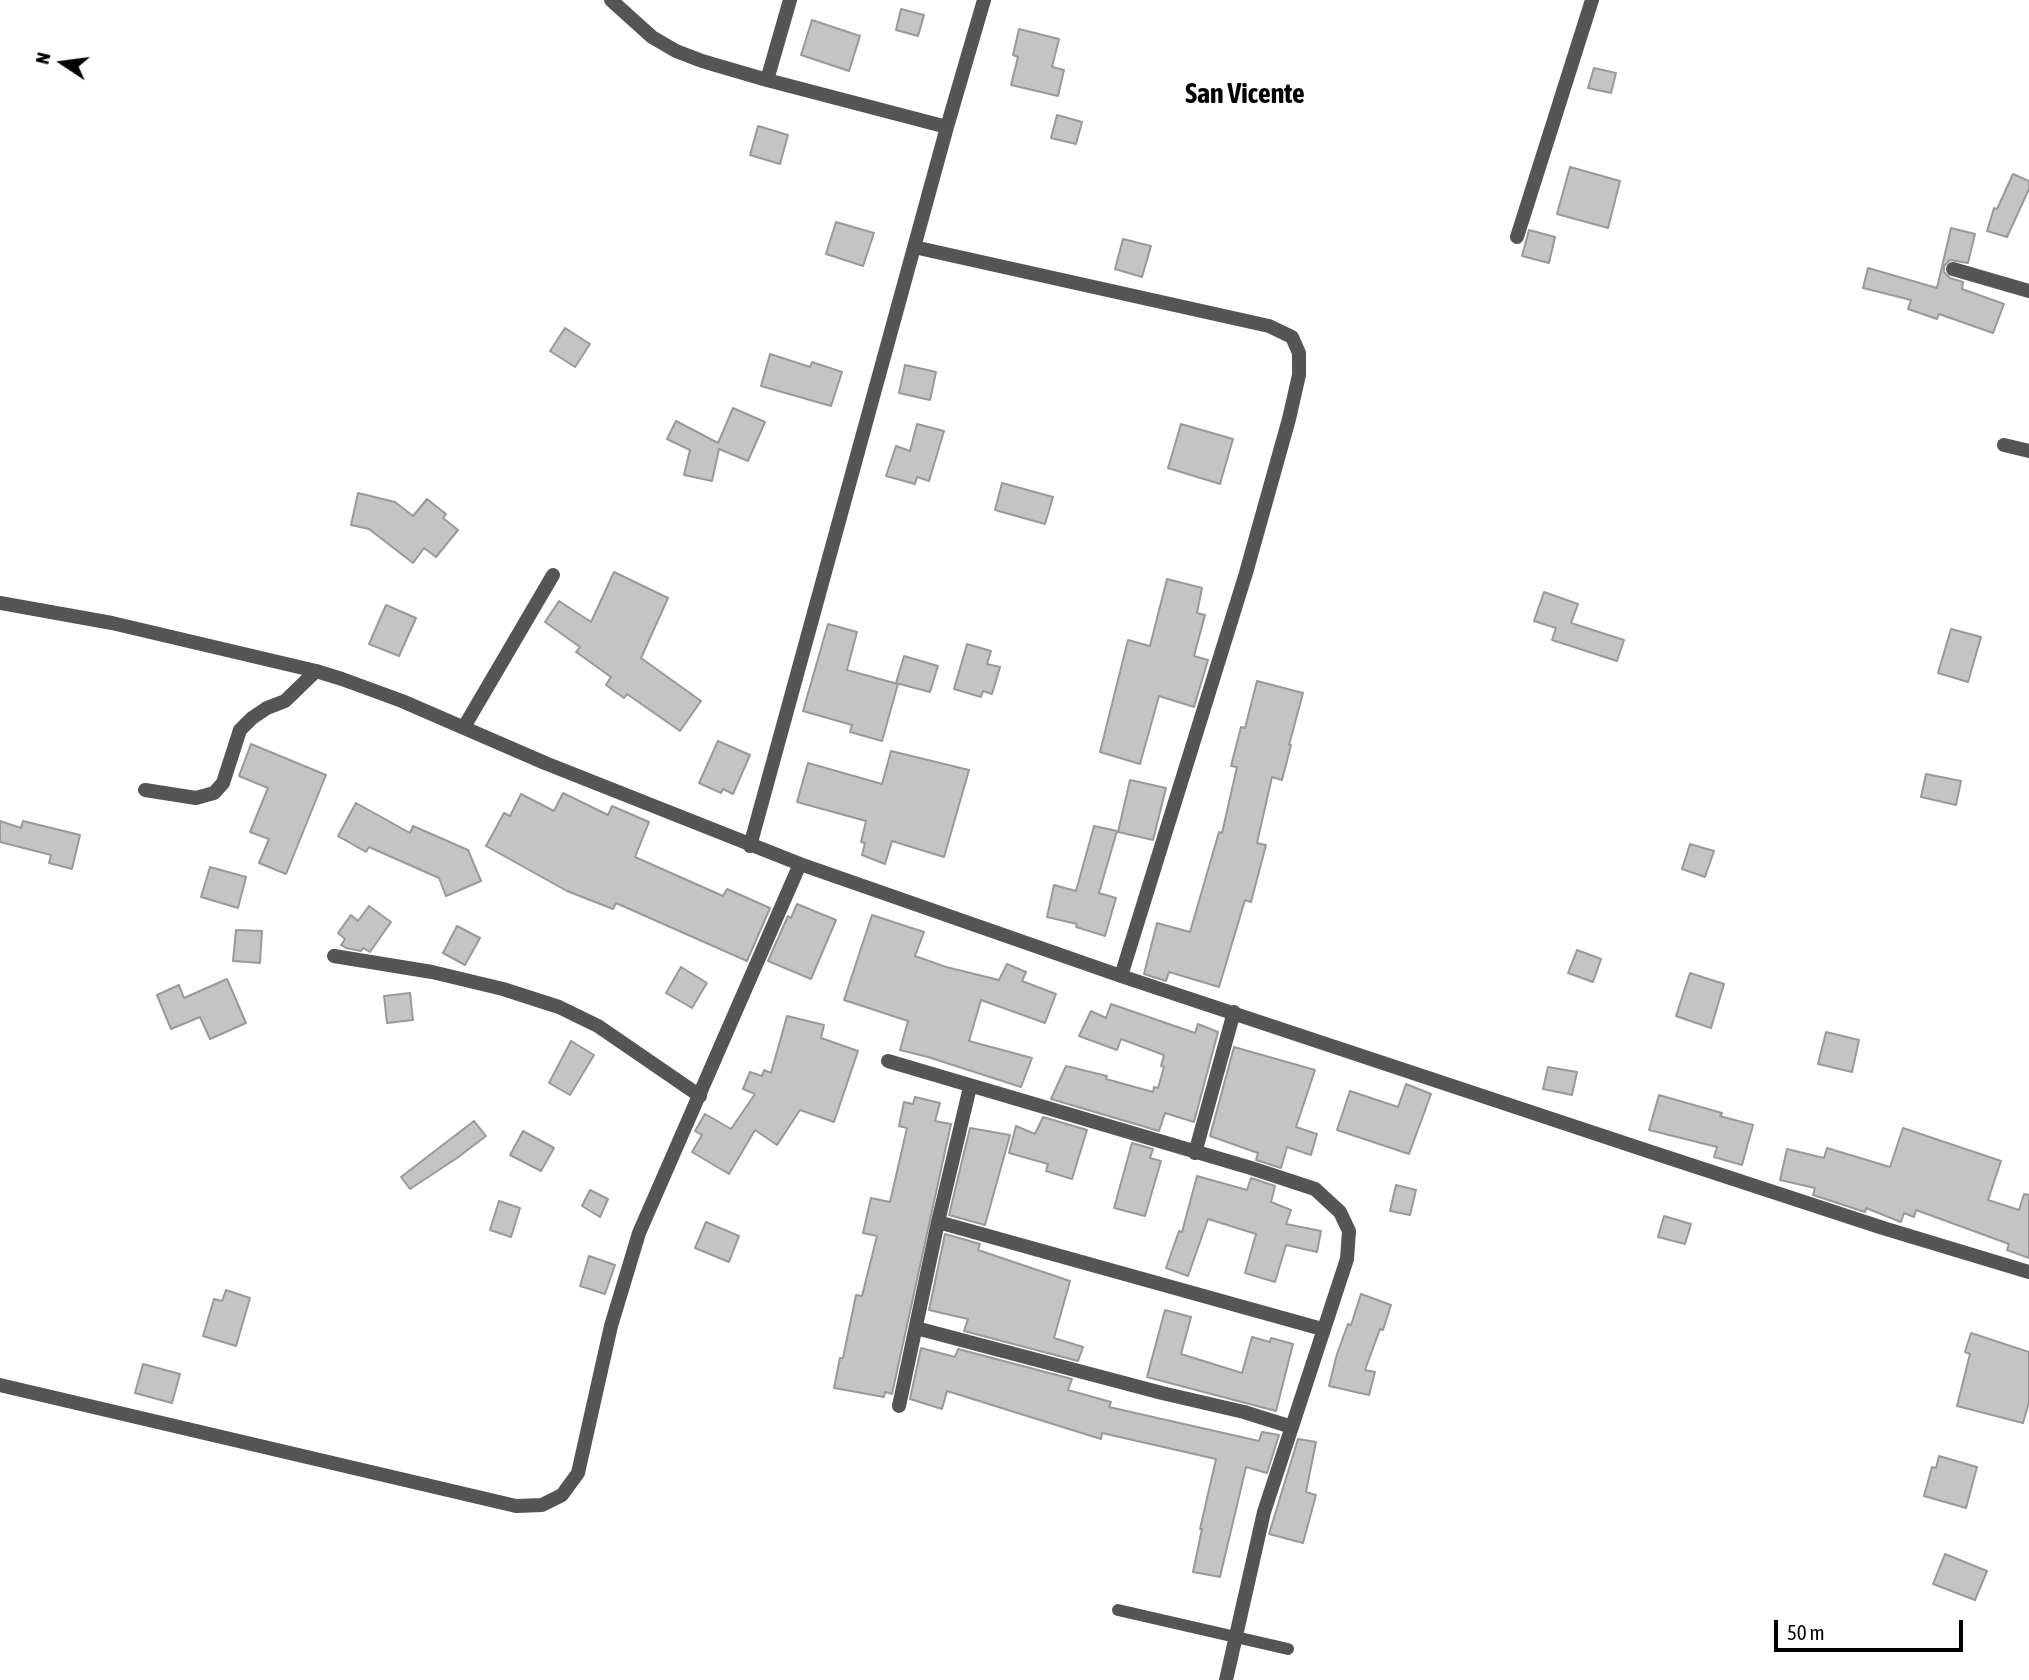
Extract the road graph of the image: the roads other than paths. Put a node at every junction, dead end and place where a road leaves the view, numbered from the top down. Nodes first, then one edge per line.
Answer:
1 (611, 0) edge
2 (790, 0) edge
3 (984, 0) edge
4 (1592, 0) edge
5 (766, 80) junction
6 (947, 127) junction
7 (1517, 237) dead end
8 (914, 247) junction
9 (1953, 269) dead end
10 (2029, 291) edge
11 (2004, 445) dead end
12 (2029, 451) edge
13 (552, 575) dead end
14 (0, 603) edge
15 (316, 671) junction
16 (464, 727) junction
17 (145, 790) dead end
18 (750, 846) junction
19 (800, 864) junction
20 (334, 956) dead end
21 (1121, 976) junction
22 (1234, 1012) junction
23 (888, 1061) dead end
24 (970, 1087) junction
25 (699, 1097) junction
26 (1195, 1153) junction
27 (938, 1222) junction
28 (2029, 1272) edge
29 (916, 1328) junction
30 (1322, 1329) junction
31 (0, 1385) edge
32 (899, 1406) dead end
33 (1292, 1427) junction
34 (1118, 1610) dead end
35 (1236, 1637) junction
36 (1288, 1649) dead end
37 (1226, 1680) edge

1 - 5 street
2 - 5 street
3 - 6 street
4 - 7 street
5 - 6 street
6 - 8 street
8 - 18 street
8 - 21 street
9 - 10 street
11 - 12 street
13 - 16 street
14 - 15 street
15 - 16 street
15 - 17 street
16 - 18 street
18 - 19 street
19 - 21 street
19 - 25 street
20 - 25 street
21 - 22 street
22 - 26 street
22 - 28 street
23 - 24 street
24 - 26 street
24 - 27 street
25 - 31 street
26 - 30 street
27 - 29 street
27 - 30 street
29 - 32 street
29 - 33 street
30 - 33 street
33 - 35 street
34 - 35 lane
35 - 36 lane
35 - 37 street

